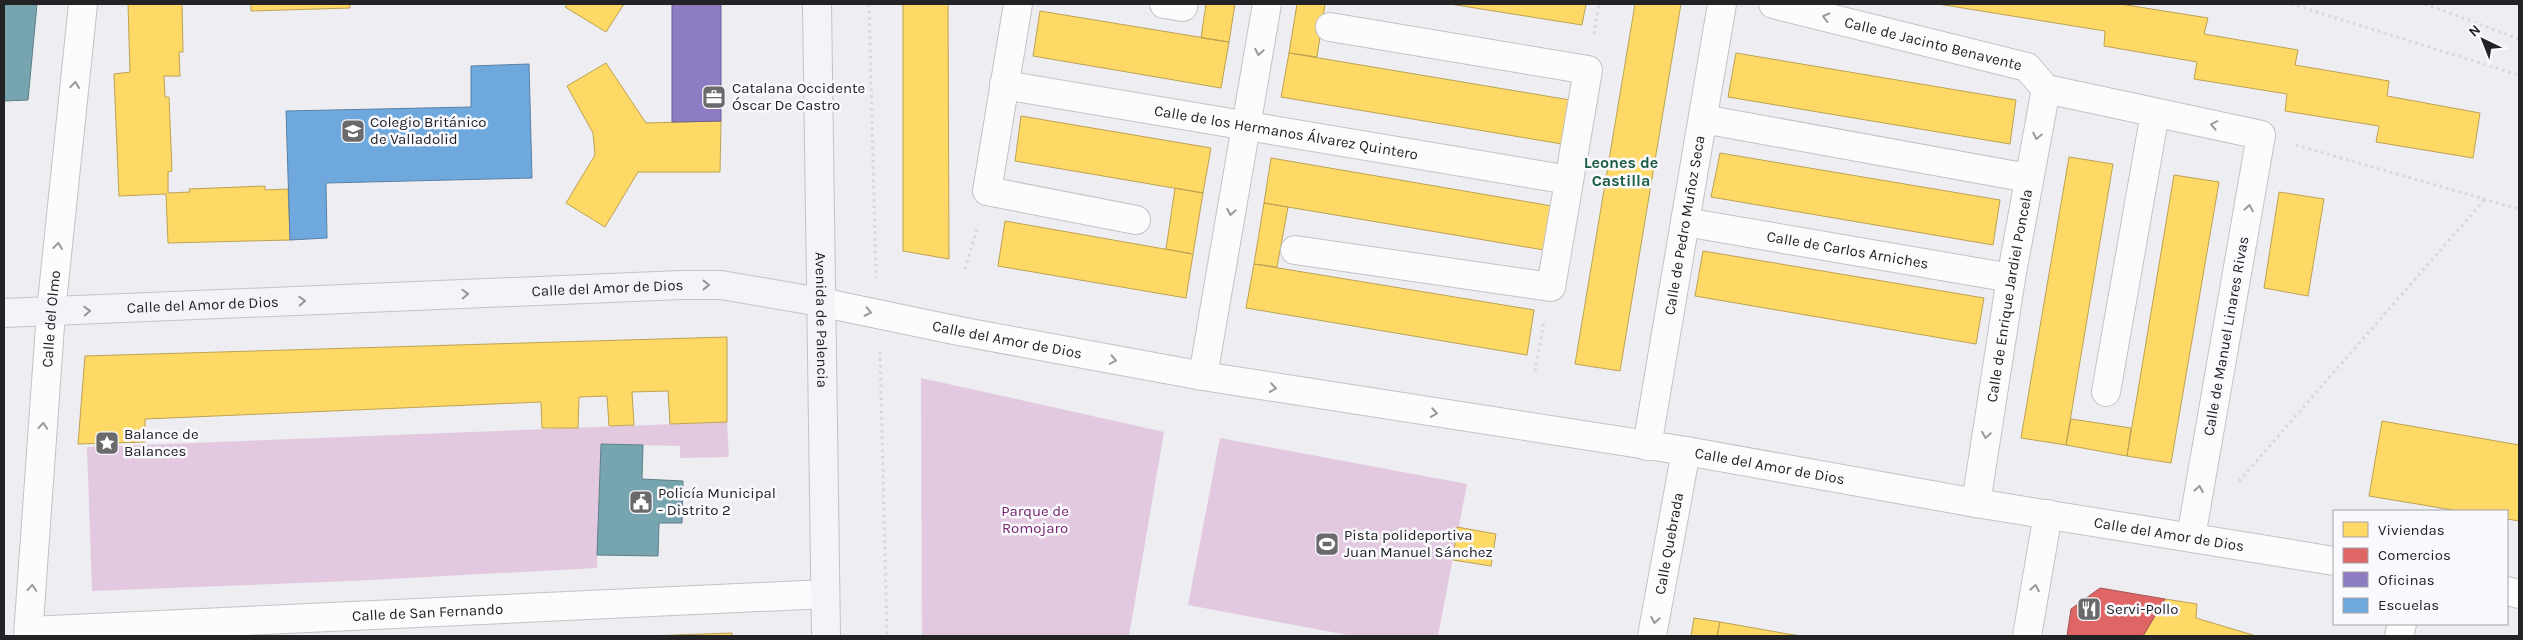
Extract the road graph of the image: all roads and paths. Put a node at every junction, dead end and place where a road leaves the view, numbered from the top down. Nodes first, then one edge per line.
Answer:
1 (83, 4) edge
2 (816, 4) edge
3 (868, 4) edge
4 (1018, 4) edge
5 (1267, 4) edge
6 (1722, 4) edge
7 (1773, 4) edge
8 (2291, 4) edge
9 (2425, 4) edge
10 (1330, 27) dead end
11 (2519, 39) edge
12 (2519, 75) edge
13 (1004, 85) junction
14 (2046, 88) junction
15 (2155, 114) junction
16 (1703, 119) junction
17 (1246, 125) junction
18 (2261, 135) junction
19 (2028, 178) junction
20 (1569, 180) junction
21 (987, 191) junction
22 (2485, 199) junction
23 (2519, 209) edge
24 (1136, 220) dead end
25 (1685, 222) junction
26 (1295, 250) dead end
27 (966, 269) dead end
28 (2010, 278) junction
29 (876, 285) dead end
30 (1551, 287) junction
31 (820, 302) junction
32 (51, 312) junction
33 (4, 313) edge
34 (880, 351) dead end
35 (1535, 372) dead end
36 (1203, 376) junction
37 (2106, 392) dead end
38 (1647, 446) junction
39 (1686, 451) junction
40 (2236, 484) dead end
41 (1976, 503) junction
42 (2048, 514) junction
43 (2190, 537) junction
44 (2333, 561) edge
45 (825, 594) junction
46 (29, 634) edge
47 (826, 636) edge
48 (886, 636) edge
49 (1652, 636) edge
50 (2027, 636) edge

32 -> 1 street, Calle del Olmo
2 - 31 street, Avenida de Palencia
3 - 29 path
4 - 13 street
5 -> 17 street
6 - 16 street, Calle de Pedro Muñoz Seca
14 -> 7 street, Calle de Jacinto Benavente
8 - 12 path
9 - 11 path
10 - 20 street
13 - 17 street, Calle de los Hermanos Álvarez Quintero
13 - 21 street
14 - 15 street
14 -> 19 street, Calle de Enrique Jardiel Poncela
18 -> 15 street
15 - 37 street
16 - 19 street
16 - 25 street, Calle de Pedro Muñoz Seca
17 - 20 street, Calle de los Hermanos Álvarez Quintero
17 -> 36 street
18 - 22 path
43 -> 18 street, Calle de Manuel Linares Rivas
19 - 28 street, Calle de Enrique Jardiel Poncela
20 - 30 street
21 - 24 street
21 - 27 path
22 - 23 path
22 - 40 path
25 - 28 street, Calle de Carlos Arniches
25 - 38 street, Calle de Pedro Muñoz Seca
26 - 30 street
28 -> 41 street, Calle de Enrique Jardiel Poncela
30 - 35 path
32 -> 31 street, Calle del Amor de Dios
31 -> 36 street, Calle del Amor de Dios
31 - 45 street, Avenida de Palencia
32 - 33 street, Calle del Amor de Dios
46 -> 32 street, Calle del Olmo
34 - 48 path
36 -> 38 street, Calle del Amor de Dios
38 - 39 street, Calle del Amor de Dios
39 - 41 street, Calle del Amor de Dios
39 -> 49 street, Calle Quebrada
41 - 42 street, Calle del Amor de Dios
42 - 43 street, Calle del Amor de Dios
50 -> 42 street
43 - 44 street, Calle del Amor de Dios
45 - 46 street, Calle de San Fernando
45 - 47 street, Avenida de Palencia

